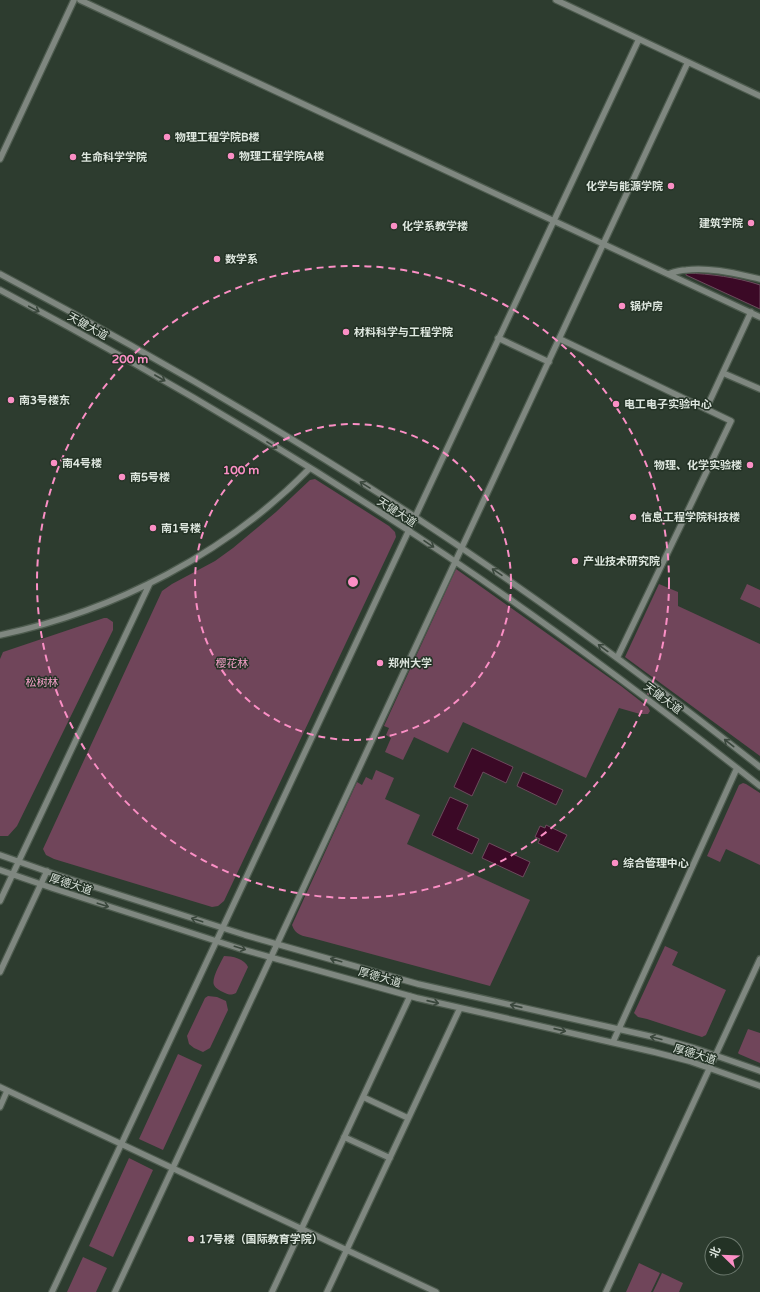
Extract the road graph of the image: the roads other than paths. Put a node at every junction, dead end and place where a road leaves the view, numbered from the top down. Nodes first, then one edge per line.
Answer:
1 (74, 0) edge
2 (80, 0) edge
3 (556, 0) edge
4 (639, 39) junction
5 (688, 62) junction
6 (760, 96) edge
7 (0, 159) edge
8 (554, 220) junction
9 (604, 244) junction
10 (0, 274) edge
11 (668, 274) junction
12 (760, 279) edge
13 (0, 290) edge
14 (751, 312) junction
15 (760, 317) edge
16 (498, 338) junction
17 (560, 339) junction
18 (549, 362) junction
19 (723, 373) junction
20 (760, 389) edge
21 (706, 409) junction
22 (310, 468) junction
23 (415, 517) junction
24 (408, 531) junction
25 (462, 548) junction
26 (456, 562) junction
27 (150, 583) junction
28 (0, 634) edge
29 (617, 658) junction
30 (760, 767) edge
31 (737, 768) junction
32 (760, 786) edge
33 (0, 855) edge
34 (19, 861) junction
35 (0, 870) edge
36 (47, 871) junction
37 (13, 874) junction
38 (41, 884) junction
39 (0, 901) edge
40 (222, 928) junction
41 (216, 941) junction
42 (277, 944) junction
43 (271, 957) junction
44 (760, 959) edge
45 (0, 972) edge
46 (410, 996) junction
47 (460, 1008) junction
48 (618, 1029) junction
49 (613, 1042) junction
50 (716, 1055) junction
51 (710, 1068) junction
52 (760, 1071) edge
53 (760, 1086) edge
54 (0, 1088) edge
55 (8, 1091) junction
56 (363, 1097) junction
57 (0, 1107) edge
58 (408, 1118) junction
59 (344, 1137) junction
60 (121, 1144) junction
61 (390, 1158) junction
62 (173, 1168) junction
63 (301, 1229) junction
64 (347, 1250) junction
65 (52, 1292) edge
66 (115, 1292) edge
67 (272, 1292) edge
68 (327, 1292) edge
69 (436, 1292) edge
70 (606, 1292) edge

1 - 7 lane
2 - 8 lane
3 - 4 lane
4 - 5 lane
4 - 8 lane
5 - 6 lane
5 - 9 lane
8 - 9 lane
8 - 16 lane
9 - 11 lane
9 - 17 lane
23 -> 10 lane, 天健大道
11 - 12 lane
11 - 14 lane
13 -> 22 lane, 天健大道
14 - 15 lane
14 - 19 lane
16 - 18 lane
16 - 23 lane
17 - 18 lane
17 - 21 lane
18 - 25 lane
19 - 20 lane
19 - 21 lane
21 - 29 lane
22 - 24 lane, 天健大道
22 - 27 lane
23 - 24 lane
23 - 25 lane, 天健大道
24 -> 26 lane, 天健大道
24 - 40 lane
25 - 26 lane
29 -> 25 lane, 天健大道
26 - 31 lane, 天健大道
26 - 42 lane
27 - 28 lane
27 - 34 lane
30 -> 29 lane, 天健大道
31 - 32 lane, 天健大道
31 - 48 lane
33 - 34 lane, 厚德大道
34 - 36 lane, 厚德大道
34 - 37 lane
35 - 37 lane, 厚德大道
36 - 38 lane
40 -> 36 lane, 厚德大道
37 - 38 lane, 厚德大道
37 - 39 lane
38 -> 41 lane, 厚德大道
38 - 45 lane
40 - 41 lane
40 - 42 lane, 厚德大道
41 -> 43 lane, 厚德大道
41 - 60 lane
42 - 43 lane
48 -> 42 lane, 厚德大道
43 - 46 lane, 厚德大道
43 - 62 lane
44 - 50 lane
46 -> 47 lane, 厚德大道
46 - 56 lane
47 -> 49 lane, 厚德大道
47 - 58 lane
48 - 49 lane
50 -> 48 lane, 厚德大道
49 - 51 lane, 厚德大道
50 - 51 lane
50 - 52 lane, 厚德大道
51 - 53 lane, 厚德大道
51 - 70 lane
54 - 55 lane
55 - 57 lane
55 - 60 lane
56 - 58 lane
56 - 59 lane
58 - 61 lane
59 - 61 lane
59 - 63 lane
60 - 62 lane
60 - 65 lane
61 - 64 lane
62 - 63 lane
62 - 66 lane
63 - 64 lane
63 - 67 lane
64 - 68 lane
64 - 69 lane

